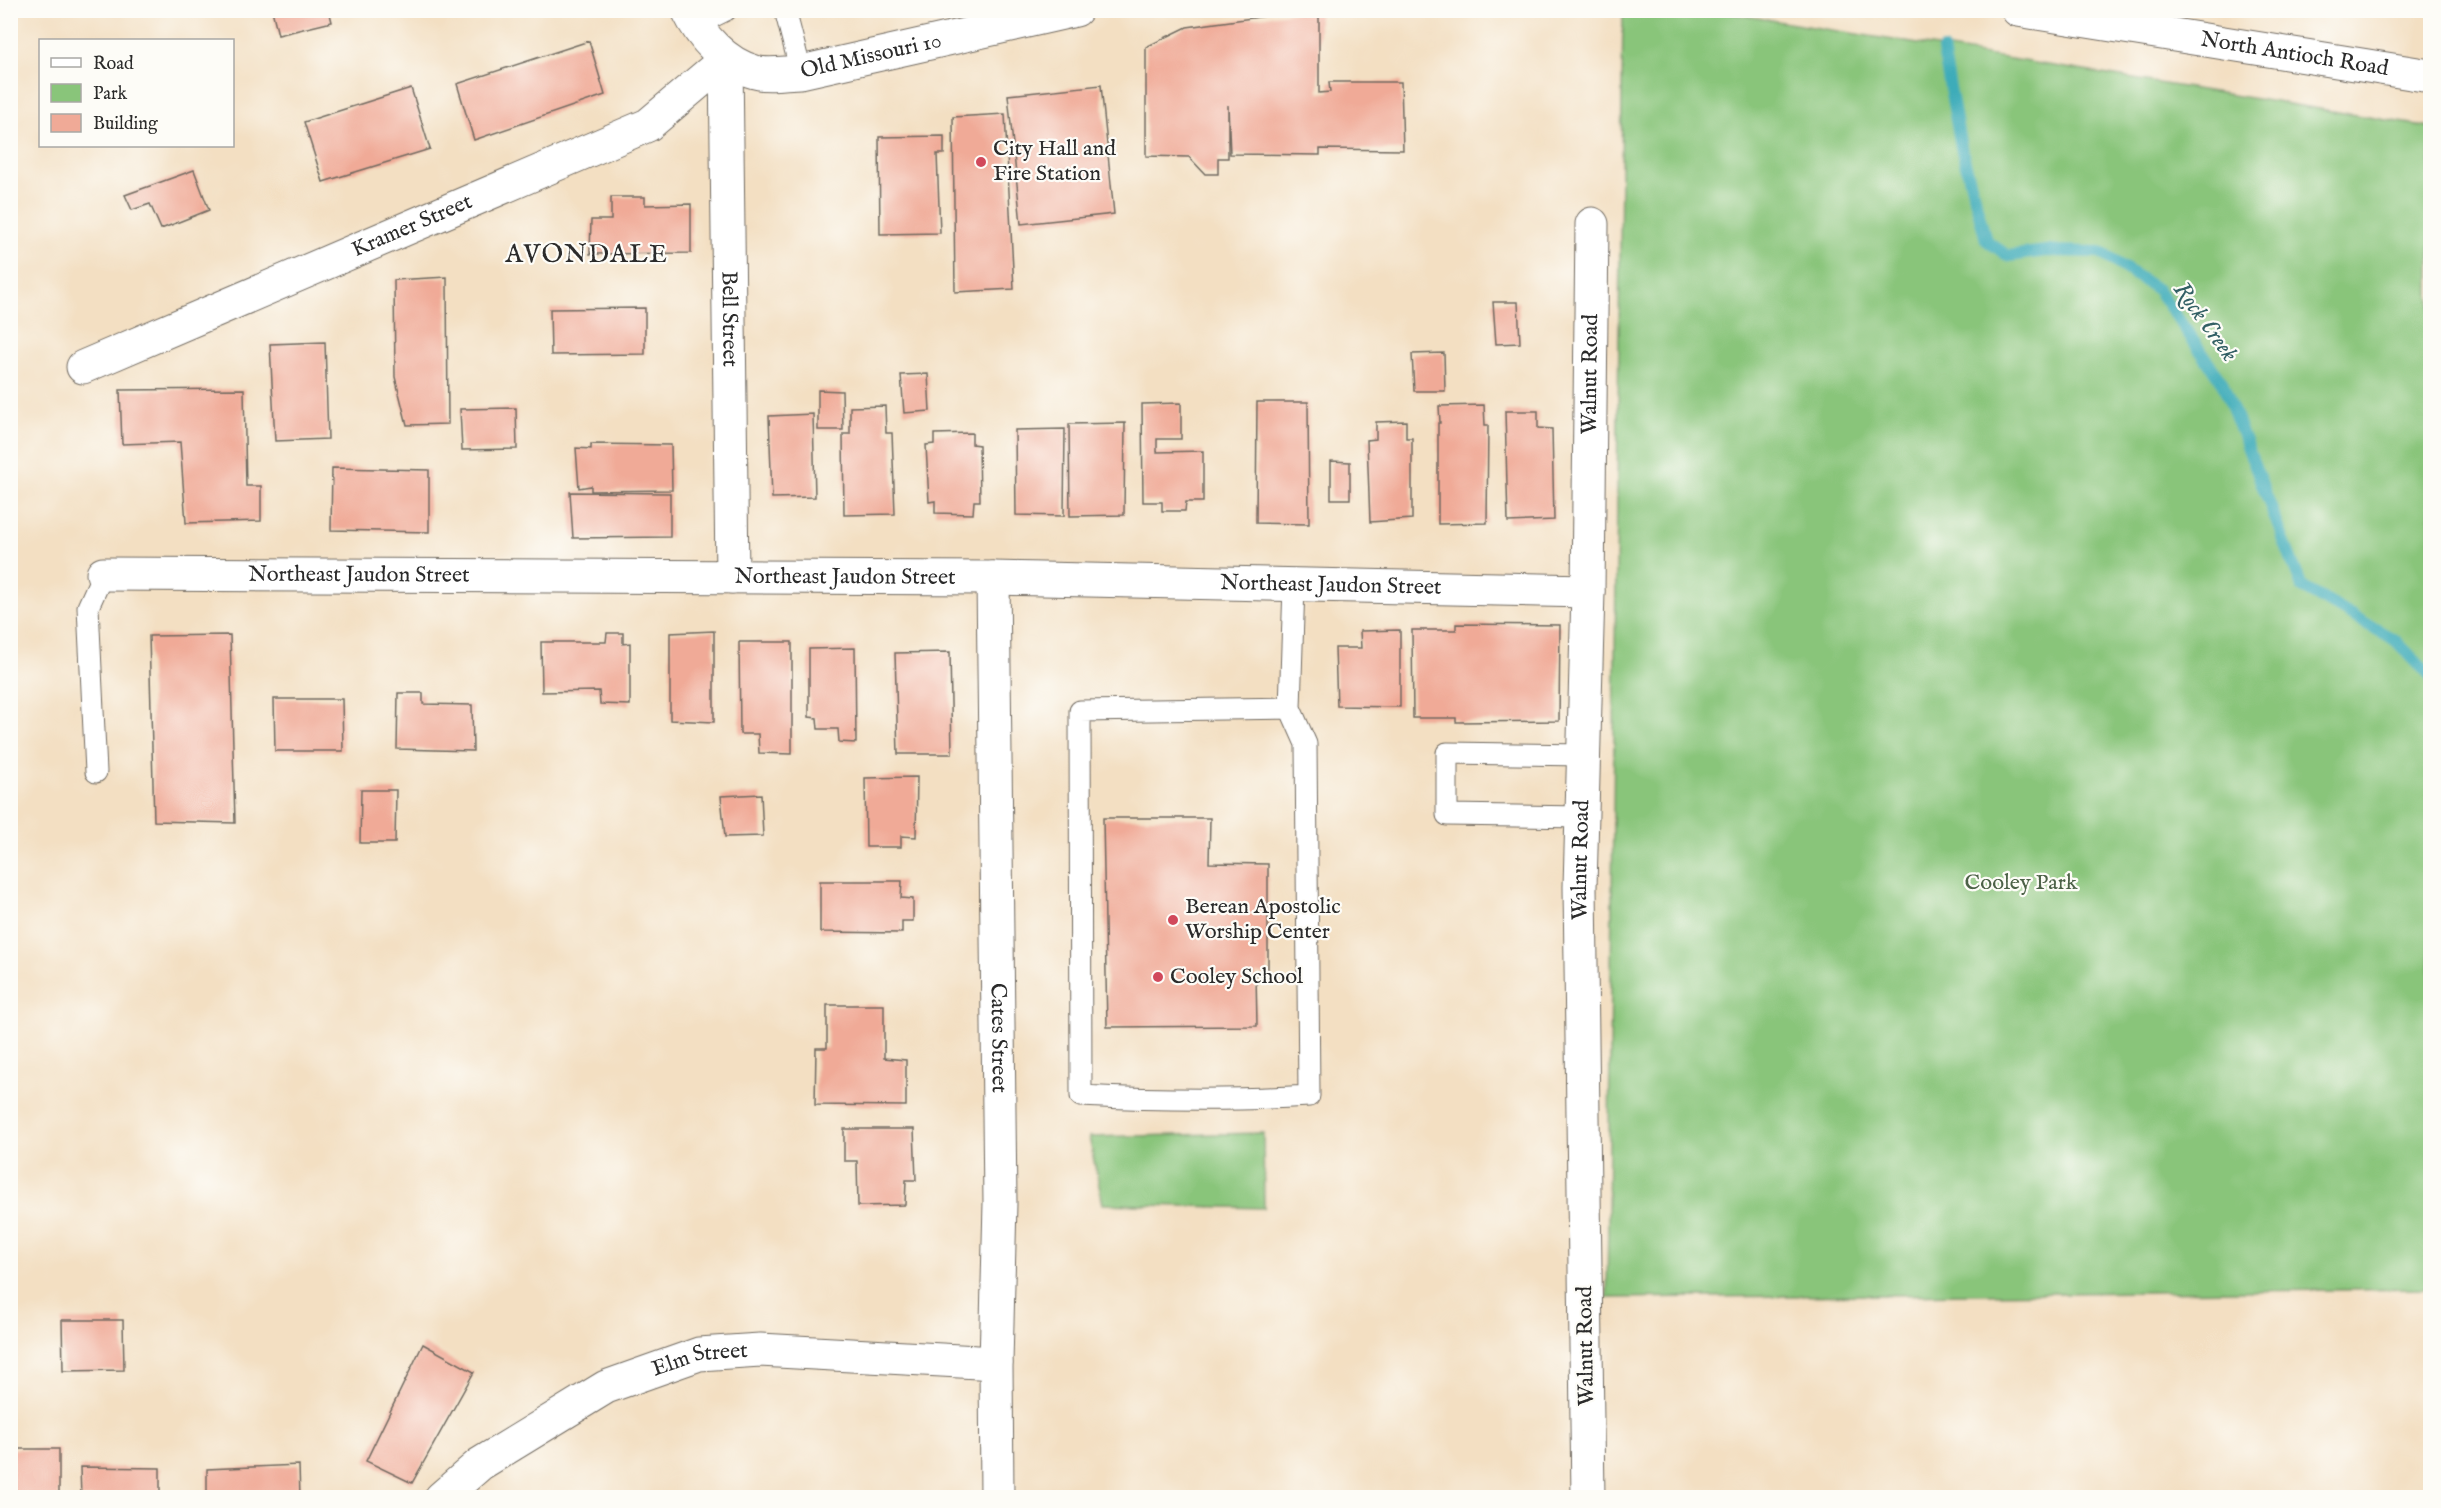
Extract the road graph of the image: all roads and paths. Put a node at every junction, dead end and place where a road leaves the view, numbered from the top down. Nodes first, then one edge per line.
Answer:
1 (726, 10) edge
2 (785, 10) edge
3 (1076, 10) edge
4 (2018, 10) edge
5 (692, 18) edge
6 (726, 60) junction
7 (801, 72) junction
8 (2430, 76) edge
9 (1592, 224) dead end
10 (84, 367) dead end
11 (103, 574) joint
12 (732, 577) junction
13 (993, 578) junction
14 (1294, 585) junction
15 (1588, 591) junction
16 (1290, 708) junction
17 (1584, 755) junction
18 (96, 772) dead end
19 (1582, 817) junction
20 (996, 1363) junction
21 (441, 1497) edge
22 (997, 1497) edge
23 (1588, 1497) edge

1 - 5 lane
2 - 7 lane
3 - 7 street, Old Missouri 10
4 - 8 street, North Antioch Road
5 - 6 street, Old Missouri 10
6 - 7 street, Old Missouri 10
6 - 10 street, Kramer Street
6 - 12 street, Bell Street
9 - 15 street, Walnut Road
11 - 12 street, Northeast Jaudon Street
11 - 18 lane
12 - 13 street, Northeast Jaudon Street
13 - 14 street, Northeast Jaudon Street
13 - 20 street, Cates Street
14 - 15 street, Northeast Jaudon Street
14 - 16 lane
15 - 17 street, Walnut Road
16 - 16 lane
17 - 19 street, Walnut Road
17 - 19 lane
19 - 23 street, Walnut Road
20 - 21 street, Elm Street
20 - 22 street, Cates Street

